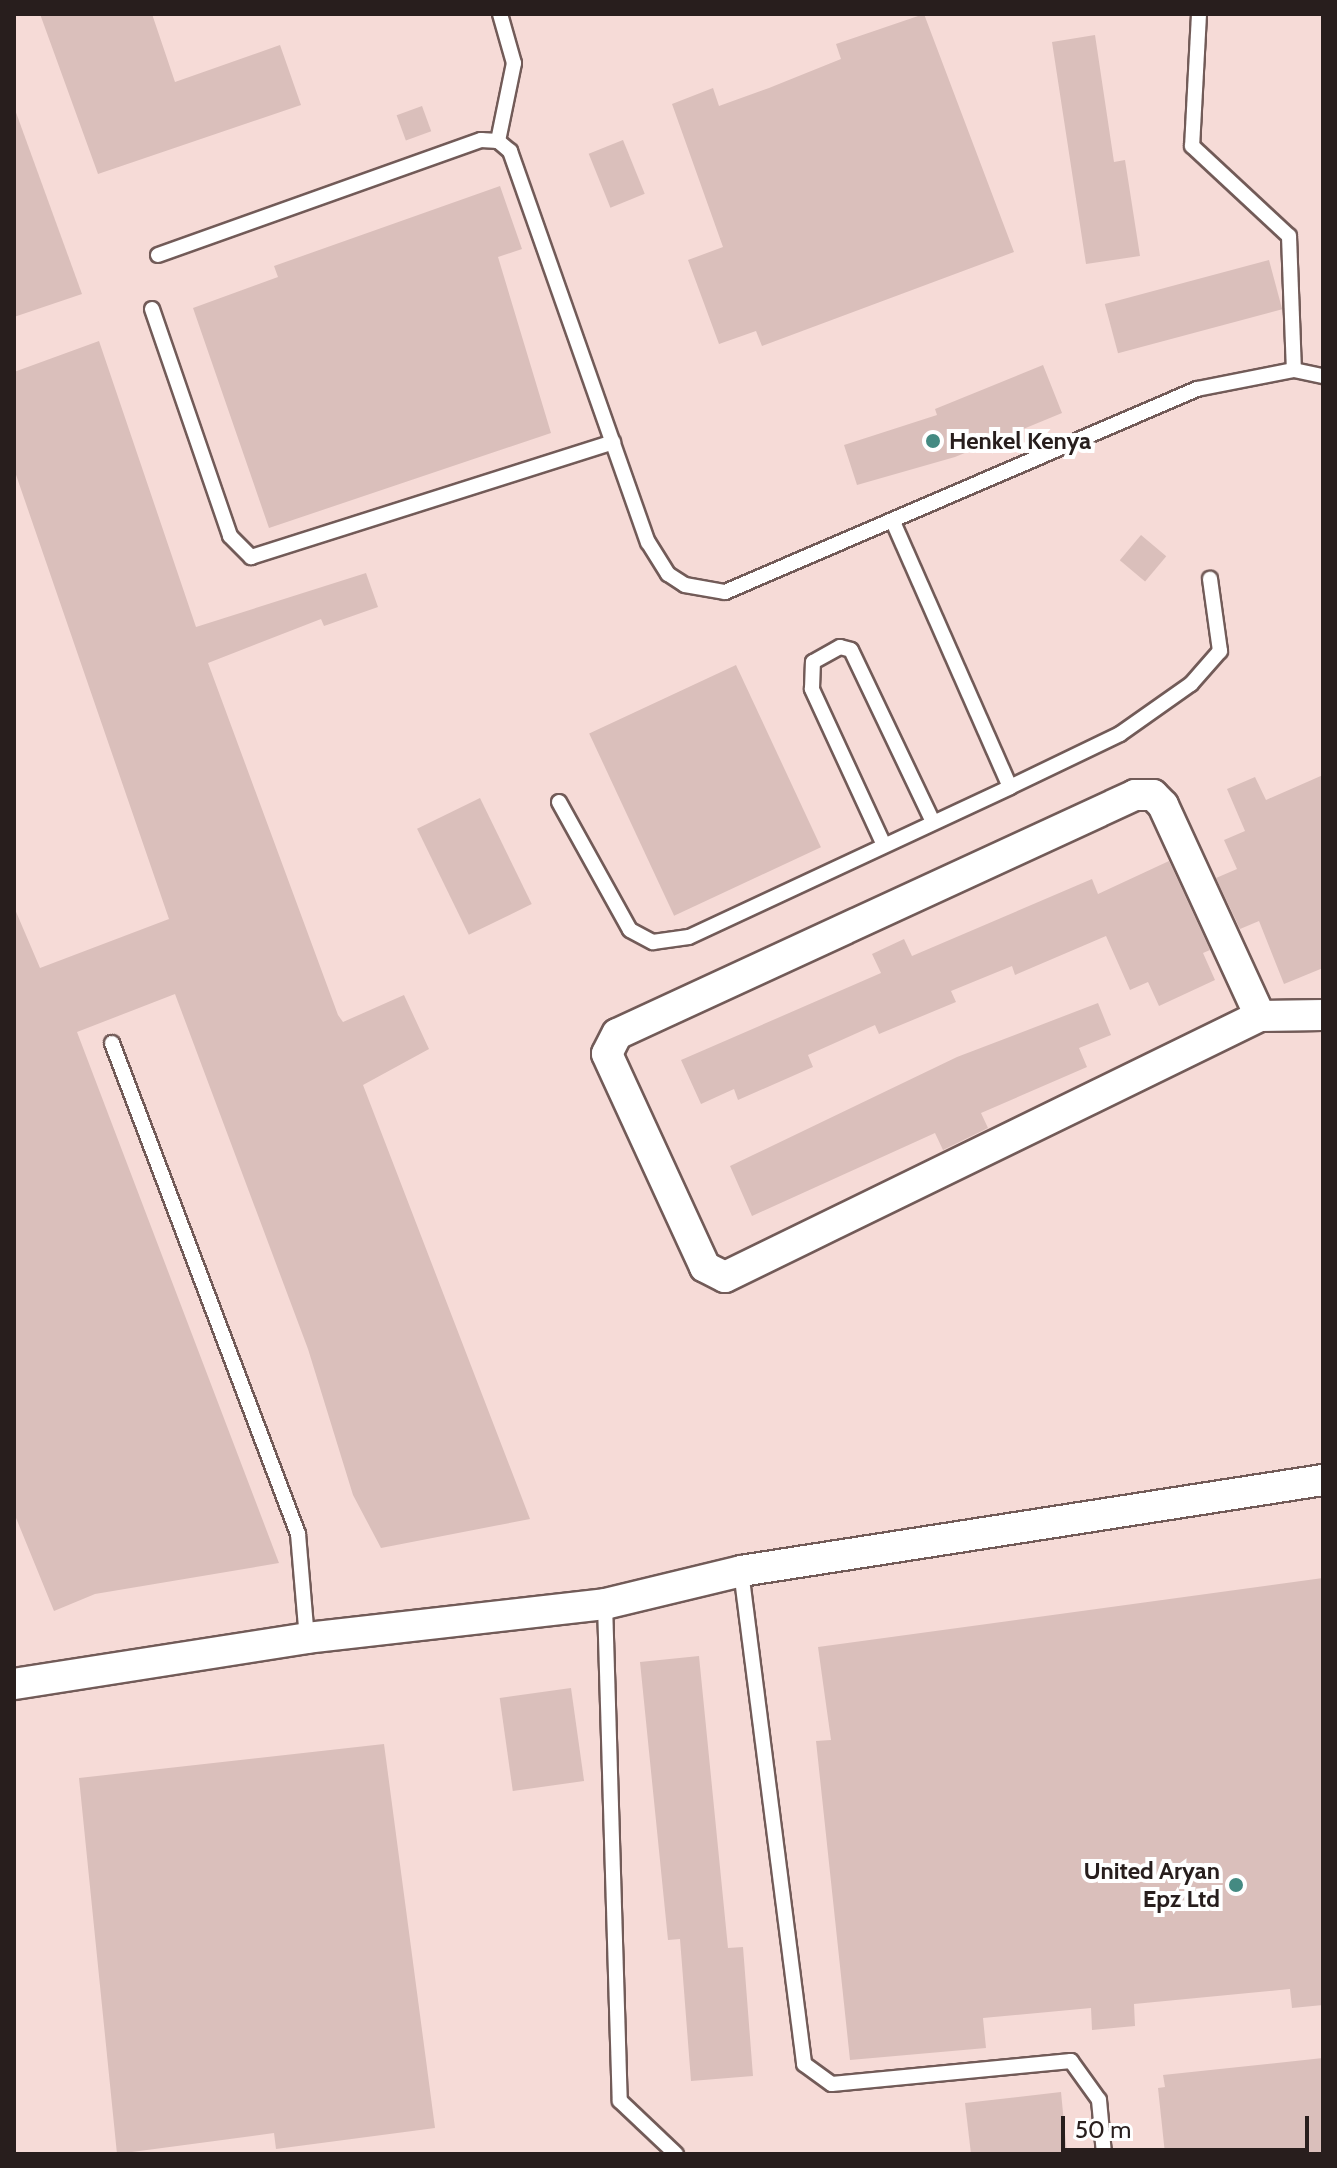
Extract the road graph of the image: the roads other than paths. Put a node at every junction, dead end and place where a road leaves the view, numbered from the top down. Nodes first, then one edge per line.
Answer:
1 (500, 14) edge
2 (1199, 14) edge
3 (498, 141) junction
4 (158, 255) dead end
5 (152, 309) dead end
6 (1294, 370) junction
7 (1323, 376) edge
8 (613, 442) junction
9 (893, 522) junction
10 (1210, 579) dead end
11 (1010, 787) junction
12 (559, 802) dead end
13 (932, 820) junction
14 (883, 843) junction
15 (1323, 1015) edge
16 (1260, 1016) junction
17 (112, 1043) dead end
18 (1323, 1480) edge
19 (741, 1571) junction
20 (605, 1604) junction
21 (307, 1638) junction
22 (14, 1684) edge
23 (676, 2154) edge
24 (1104, 2154) edge

1 - 3 lane
2 - 6 lane
3 - 4 lane
3 - 8 lane
5 - 8 lane
6 - 7 lane
6 - 9 lane
8 - 9 lane
9 - 11 lane
10 - 11 lane
11 - 13 lane
12 - 14 lane
13 - 14 lane
13 - 14 lane
15 - 16 street
16 - 16 street
17 - 21 lane
18 - 19 street
19 - 20 street
19 - 24 lane
20 - 21 street
20 - 23 lane
21 - 22 street

